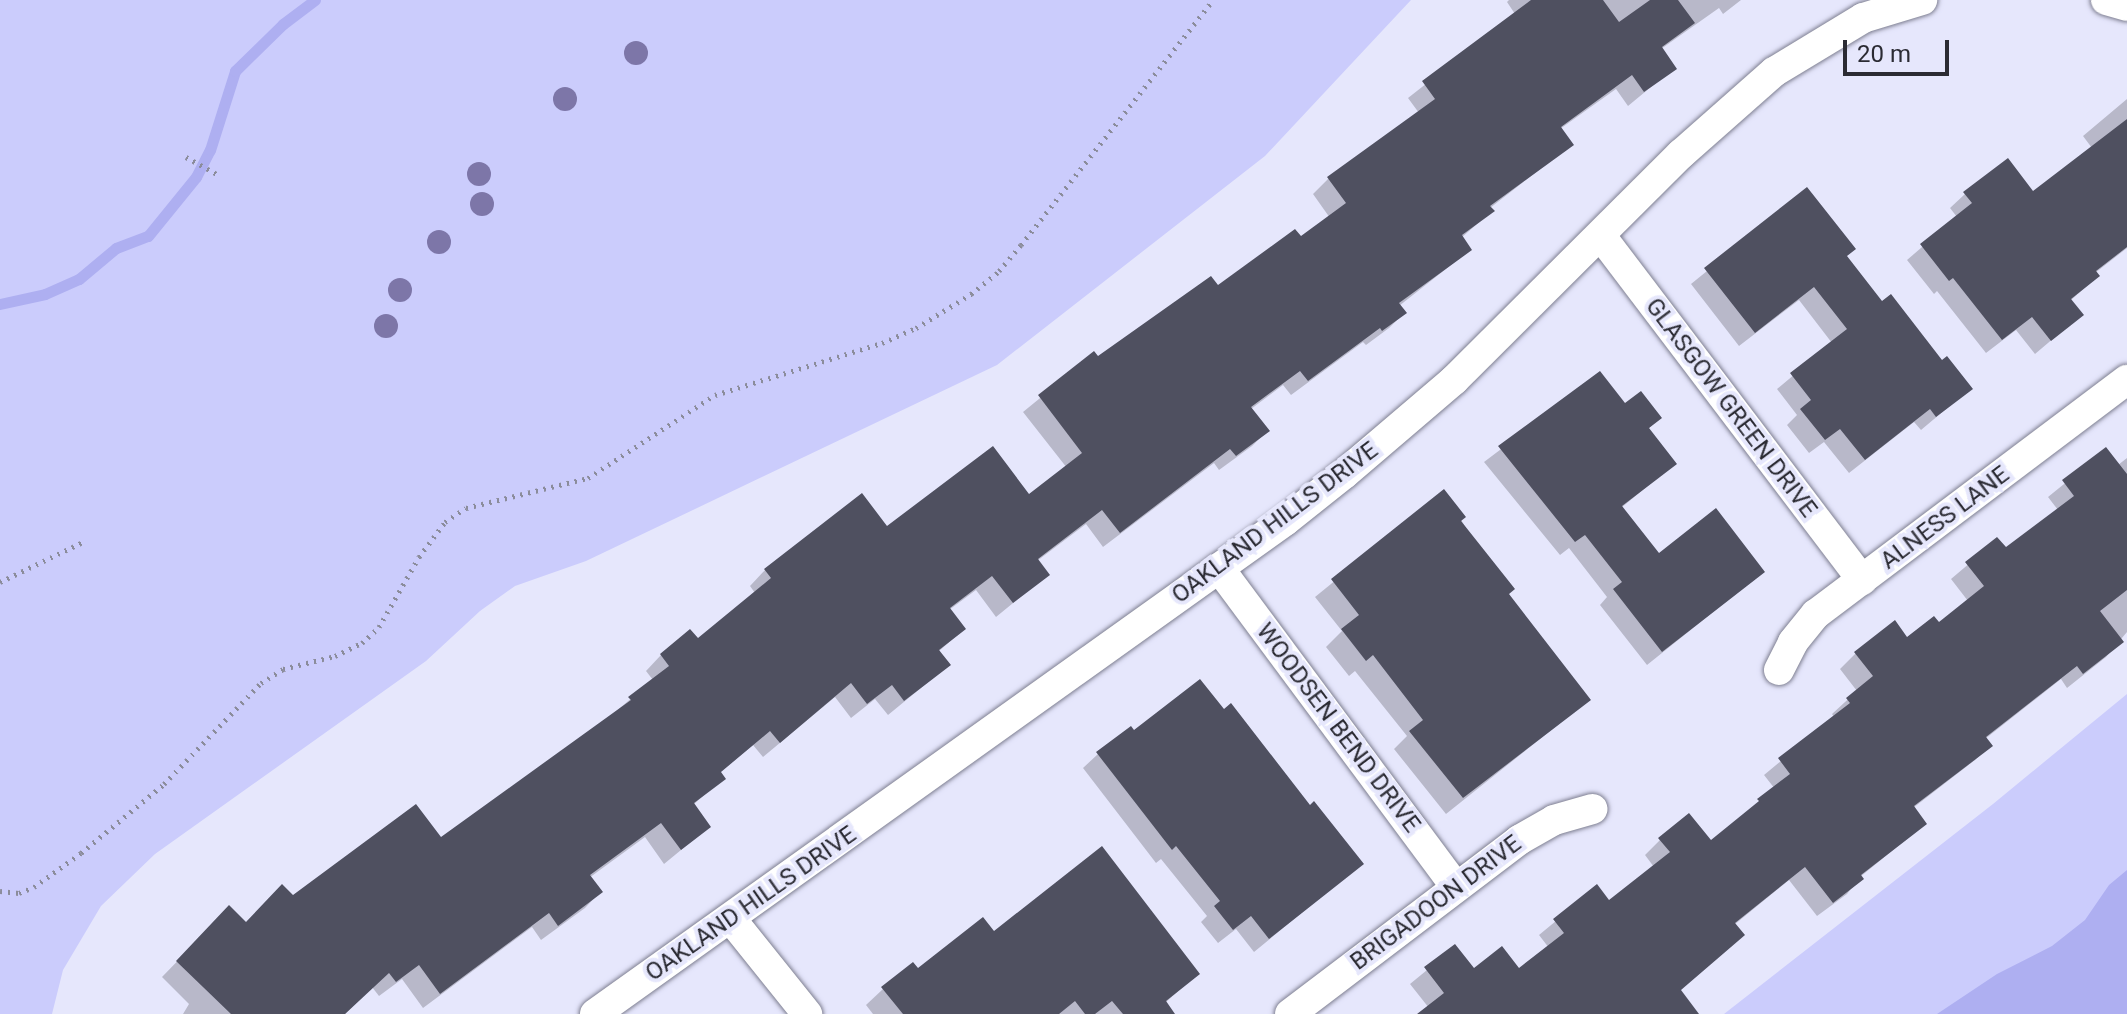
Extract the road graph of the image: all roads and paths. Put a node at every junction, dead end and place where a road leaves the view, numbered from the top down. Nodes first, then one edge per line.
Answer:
1 (1213, 0) edge
2 (1922, 0) edge
3 (2106, 0) edge
4 (2127, 6) edge
5 (186, 157) dead end
6 (218, 175) dead end
7 (1601, 236) junction
8 (2127, 380) edge
9 (83, 542) dead end
10 (1219, 568) junction
11 (1862, 580) junction
12 (0, 582) edge
13 (1779, 670) dead end
14 (1592, 809) dead end
15 (1456, 887) junction
16 (0, 891) edge
17 (731, 919) junction
18 (595, 1014) edge
19 (807, 1014) edge
20 (1290, 1014) edge

1 - 16 path
2 - 7 street, OAKLAND HILLS DRIVE
3 - 4 street
5 - 6 path
7 - 10 street, OAKLAND HILLS DRIVE
7 - 11 street, GLASGOW GREEN DRIVE
8 - 11 street, ALNESS LANE
9 - 12 path
10 - 15 street, WOODSEN BEND DRIVE
10 - 17 street, OAKLAND HILLS DRIVE
11 - 13 street, ALNESS LANE
14 - 15 street, BRIGADOON DRIVE
15 - 20 street, BRIGADOON DRIVE
17 - 18 street, OAKLAND HILLS DRIVE
17 - 19 street

